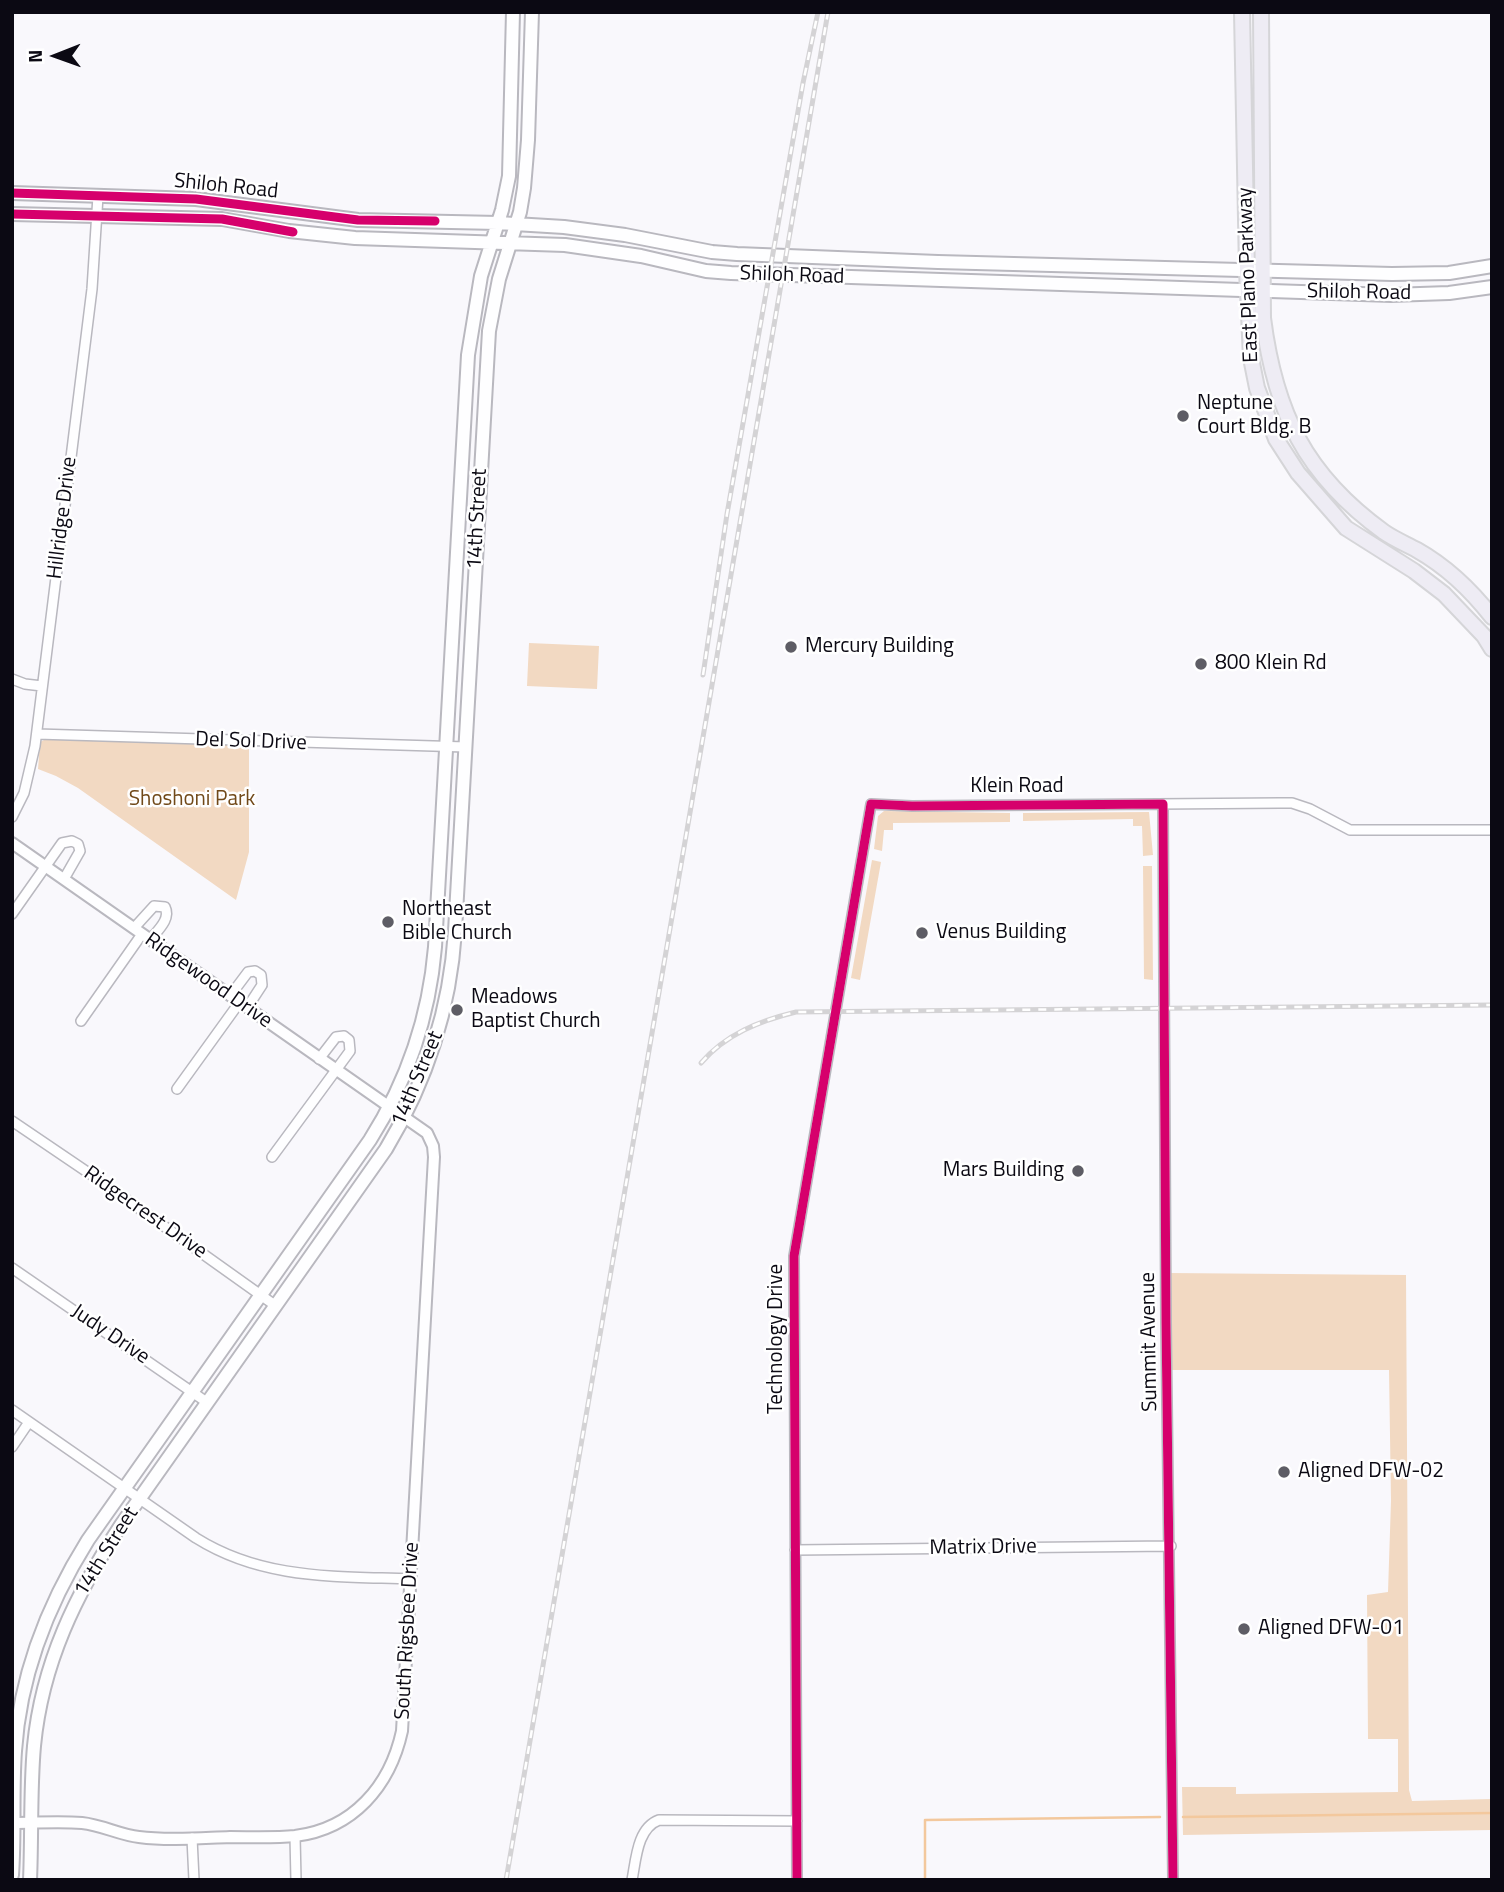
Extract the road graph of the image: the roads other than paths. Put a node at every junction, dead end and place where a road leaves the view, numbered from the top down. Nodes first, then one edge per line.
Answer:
1 (1242, 12) edge
2 (1261, 12) edge
3 (513, 13) edge
4 (532, 14) edge
5 (1243, 73) junction
6 (1261, 73) junction
7 (12, 193) edge
8 (98, 196) junction
9 (12, 214) edge
10 (97, 215) junction
11 (358, 220) junction
12 (498, 223) junction
13 (516, 224) junction
14 (355, 238) junction
15 (490, 242) junction
16 (509, 242) junction
17 (694, 249) junction
18 (1492, 266) edge
19 (1084, 267) junction
20 (691, 268) junction
21 (1247, 271) junction
22 (1263, 272) junction
23 (1083, 286) junction
24 (1492, 287) edge
25 (1247, 289) junction
26 (1264, 290) junction
27 (464, 427) junction
28 (483, 428) junction
29 (1312, 464) junction
30 (1298, 473) junction
31 (456, 572) junction
32 (475, 573) junction
33 (1492, 617) edge
34 (1492, 649) edge
35 (12, 679) edge
36 (42, 686) junction
37 (37, 734) junction
38 (447, 746) junction
39 (466, 747) junction
40 (871, 804) joint
41 (1163, 804) junction
42 (12, 817) edge
43 (1492, 830) edge
44 (12, 842) edge
45 (46, 866) junction
46 (439, 872) junction
47 (459, 873) junction
48 (64, 879) junction
49 (12, 914) edge
50 (142, 934) junction
51 (239, 1002) junction
52 (425, 1016) junction
53 (442, 1020) junction
54 (81, 1021) dead end
55 (319, 1059) junction
56 (336, 1070) junction
57 (177, 1089) dead end
58 (389, 1108) junction
59 (405, 1118) junction
60 (12, 1121) edge
61 (272, 1157) dead end
62 (12, 1268) edge
63 (260, 1296) junction
64 (276, 1306) junction
65 (193, 1392) junction
66 (208, 1403) junction
67 (12, 1410) edge
68 (29, 1422) junction
69 (12, 1447) edge
70 (125, 1489) junction
71 (140, 1499) junction
72 (1171, 1546) junction
73 (795, 1550) junction
74 (411, 1579) junction
75 (797, 1821) junction
76 (13, 1823) edge
77 (32, 1823) junction
78 (295, 1836) junction
79 (192, 1838) junction
80 (12, 1875) edge
81 (30, 1880) edge
82 (194, 1880) edge
83 (296, 1880) edge
84 (632, 1880) edge
85 (797, 1880) edge
86 (1173, 1880) edge

1 - 5 main road, East Plano Parkway
2 - 6 main road, East Plano Parkway
3 - 4 main road
3 - 12 main road, 14th Street
4 - 13 main road, 14th Street
5 - 6 main road
5 - 21 main road, East Plano Parkway
6 - 22 main road, East Plano Parkway
7 - 8 main road, Shiloh Road
8 - 10 street, Hillridge Drive
8 - 11 main road, Shiloh Road
9 - 10 main road, Shiloh Road
10 - 14 main road, Shiloh Road
10 - 36 street, Hillridge Drive
11 - 12 main road, Shiloh Road
11 - 14 main road
12 - 13 main road, Shiloh Road
12 - 15 main road, 14th Street
13 - 16 main road, 14th Street
13 - 17 main road, Shiloh Road
14 - 15 main road, Shiloh Road
15 - 16 main road, Shiloh Road
15 - 27 main road, 14th Street
16 - 20 main road, Shiloh Road
16 - 28 main road, 14th Street
17 - 19 main road, Shiloh Road
17 - 20 main road
18 - 22 main road, Shiloh Road
19 - 21 main road, Shiloh Road
19 - 23 main road
20 - 23 main road, Shiloh Road
21 - 22 main road, Shiloh Road
21 - 25 main road, East Plano Parkway
22 - 26 main road, East Plano Parkway
23 - 25 main road, Shiloh Road
24 - 26 main road, Shiloh Road
25 - 26 main road, Shiloh Road
25 - 30 main road, East Plano Parkway
26 - 29 main road, East Plano Parkway
27 - 28 main road
27 - 31 main road, 14th Street
28 - 32 main road, 14th Street
29 - 30 main road
29 - 33 main road, East Plano Parkway
30 - 34 main road, East Plano Parkway
31 - 32 main road
31 - 38 main road, 14th Street
32 - 39 main road, 14th Street
35 - 36 street
36 - 37 street, Hillridge Drive
37 - 38 street, Del Sol Drive
37 - 42 street, Hillridge Drive
38 - 39 street, Del Sol Drive
38 - 46 main road, 14th Street
39 - 47 main road, 14th Street
40 - 41 street, Klein Road
40 - 73 street, Technology Drive
41 - 43 street, Klein Road
41 - 72 street, Summit Avenue
44 - 45 street, Ridgewood Drive
45 - 48 street, Ridgewood Drive
45 - 48 street
45 - 49 street
46 - 47 main road
46 - 52 main road, 14th Street
47 - 53 main road, 14th Street
48 - 50 street, Ridgewood Drive
50 - 51 street, Ridgewood Drive
50 - 54 street
51 - 55 street, Ridgewood Drive
51 - 57 street
52 - 53 main road
52 - 58 main road, 14th Street
53 - 59 main road, 14th Street
55 - 56 street, Ridgewood Drive
55 - 56 street
56 - 58 street, Ridgewood Drive
56 - 61 street
58 - 59 street, Ridgewood Drive
58 - 63 main road, 14th Street
59 - 64 main road, 14th Street
59 - 74 street, South Rigsbee Drive
60 - 63 street, Ridgecrest Drive
62 - 65 street, Judy Drive
63 - 64 street, Ridgecrest Drive
63 - 65 main road, 14th Street
64 - 66 main road, 14th Street
65 - 66 street, Judy Drive
65 - 70 main road, 14th Street
66 - 71 main road, 14th Street
67 - 68 street
68 - 69 street
68 - 70 street
70 - 71 street
70 - 76 main road, 14th Street
71 - 74 street
71 - 77 main road, 14th Street
72 - 73 street, Matrix Drive
72 - 86 street, Summit Avenue
73 - 75 street, Technology Drive
74 - 78 street, South Rigsbee Drive
75 - 84 street
75 - 85 street, Technology Drive
76 - 77 street, South Rigsbee Drive
76 - 80 main road, 14th Street
77 - 79 street, South Rigsbee Drive
77 - 81 main road, 14th Street
78 - 79 street, South Rigsbee Drive
78 - 83 street
79 - 82 street

